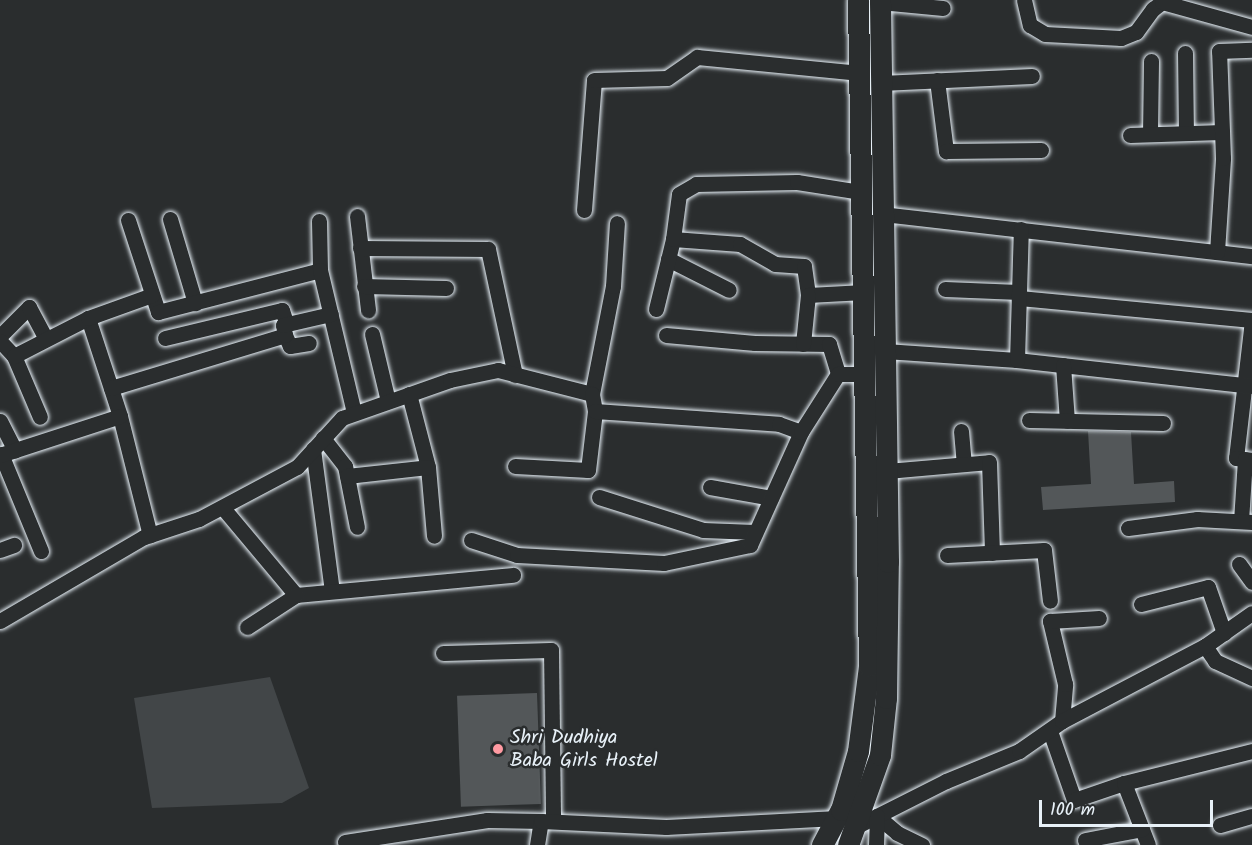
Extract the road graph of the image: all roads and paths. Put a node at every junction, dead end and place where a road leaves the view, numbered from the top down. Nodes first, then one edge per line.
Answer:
1 (858, 0) edge
2 (1024, 0) edge
3 (880, 1) edge
4 (1154, 3) edge
5 (942, 8) dead end
6 (1252, 27) edge
7 (1252, 50) edge
8 (1185, 53) dead end
9 (1151, 61) dead end
10 (860, 73) junction
11 (1032, 76) dead end
12 (937, 80) junction
13 (881, 83) junction
14 (1222, 132) junction
15 (1186, 133) junction
16 (1150, 134) junction
17 (1130, 135) dead end
18 (1041, 150) dead end
19 (861, 192) junction
20 (584, 210) dead end
21 (882, 214) junction
22 (357, 216) dead end
23 (170, 219) dead end
24 (128, 220) dead end
25 (319, 221) dead end
26 (617, 223) dead end
27 (1021, 229) junction
28 (673, 239) junction
29 (360, 248) junction
30 (1216, 252) junction
31 (1252, 256) edge
32 (668, 259) junction
33 (320, 270) junction
34 (364, 286) junction
35 (446, 288) dead end
36 (945, 289) dead end
37 (729, 290) dead end
38 (864, 292) junction
39 (152, 295) junction
40 (808, 295) junction
41 (1019, 295) junction
42 (195, 303) junction
43 (656, 309) dead end
44 (368, 310) dead end
45 (331, 314) junction
46 (88, 318) junction
47 (1252, 320) edge
48 (286, 330) junction
49 (372, 334) dead end
50 (666, 335) dead end
51 (0, 336) edge
52 (165, 338) dead end
53 (46, 339) junction
54 (0, 341) edge
55 (309, 343) dead end
56 (803, 344) junction
57 (885, 351) junction
58 (14, 356) junction
59 (1017, 360) junction
60 (1064, 365) junction
61 (838, 374) junction
62 (866, 374) junction
63 (515, 375) junction
64 (1248, 385) edge
65 (111, 388) junction
66 (409, 394) junction
67 (592, 394) junction
68 (388, 401) junction
69 (595, 411) junction
70 (354, 413) junction
71 (120, 416) junction
72 (40, 417) dead end
73 (1029, 420) dead end
74 (0, 421) edge
75 (1066, 421) junction
76 (1163, 423) dead end
77 (961, 431) dead end
78 (801, 432) junction
79 (318, 444) junction
80 (5, 453) edge
81 (1249, 459) edge
82 (964, 464) junction
83 (515, 466) dead end
84 (428, 467) junction
85 (886, 471) junction
86 (347, 476) junction
87 (710, 487) dead end
88 (599, 497) dead end
89 (771, 498) junction
90 (222, 508) junction
91 (1246, 521) edge
92 (357, 527) dead end
93 (1128, 528) dead end
94 (755, 532) junction
95 (150, 535) junction
96 (434, 536) dead end
97 (471, 540) dead end
98 (41, 551) dead end
99 (992, 553) junction
100 (946, 555) dead end
101 (1239, 564) dead end
102 (513, 575) dead end
103 (1252, 582) edge
104 (332, 591) junction
105 (296, 595) junction
106 (1050, 601) dead end
107 (1141, 604) dead end
108 (1252, 613) edge
109 (1099, 618) dead end
110 (0, 621) edge
111 (247, 627) dead end
112 (1224, 633) junction
113 (1205, 646) junction
114 (443, 653) dead end
115 (1252, 678) edge
116 (1056, 726) junction
117 (1252, 752) edge
118 (1124, 783) junction
119 (877, 816) junction
120 (1252, 816) edge
121 (837, 818) junction
122 (547, 821) junction
123 (1220, 825) dead end
124 (1142, 829) junction
125 (853, 836) edge
126 (1085, 840) dead end
127 (345, 842) dead end
128 (537, 845) edge
129 (822, 845) edge
130 (876, 845) edge
131 (922, 845) edge
132 (1148, 845) edge

1 - 10 highway
2 - 4 street
3 - 5 street
3 - 13 highway
4 - 6 street
7 - 14 street
8 - 15 street
9 - 16 street
10 - 19 highway
10 - 20 street
11 - 12 street
12 - 13 street
12 - 18 street
13 - 21 highway
14 - 15 street
14 - 30 street
15 - 16 street
16 - 17 street
19 - 28 street
19 - 38 highway
21 - 27 street
21 - 57 highway
22 - 29 street
23 - 42 street
24 - 39 street
25 - 33 street
26 - 67 street
27 - 30 street
27 - 41 street
28 - 32 street
28 - 40 street
29 - 34 street
29 - 63 street
30 - 31 street
32 - 37 street
32 - 43 street
33 - 42 street
33 - 45 street
34 - 35 street
34 - 44 street
36 - 41 street
38 - 40 street
38 - 62 highway
39 - 42 street
39 - 46 street
40 - 56 street
41 - 47 street
41 - 59 street
45 - 48 street
45 - 70 street
46 - 53 street
46 - 65 street
47 - 64 street
48 - 52 street
48 - 55 street
48 - 65 street
49 - 68 street
50 - 56 street
51 - 53 street
53 - 58 street
54 - 58 street
56 - 61 street
57 - 59 street
57 - 85 highway
58 - 72 street
59 - 60 street
60 - 64 street
60 - 75 street
61 - 62 street
61 - 78 street
62 - 121 highway
63 - 66 street
63 - 67 street
64 - 81 street
65 - 71 street
66 - 68 street
66 - 84 street
67 - 69 street
68 - 70 street
69 - 78 street
69 - 83 street
70 - 79 street
71 - 80 street
71 - 95 street
73 - 75 street
74 - 80 street
75 - 76 street
77 - 82 street
78 - 89 street
79 - 86 street
79 - 90 street
79 - 104 street
80 - 98 street
81 - 91 street
82 - 85 street
82 - 99 street
84 - 86 street
84 - 96 street
85 - 125 highway
86 - 92 street
87 - 89 street
88 - 94 street
89 - 94 street
90 - 95 street
90 - 105 street
91 - 93 street
94 - 97 street
95 - 110 street
99 - 100 street
99 - 106 street
101 - 103 street
102 - 104 street
104 - 105 street
105 - 111 street
107 - 112 street
108 - 112 street
109 - 116 street
112 - 113 street
113 - 115 street
113 - 116 street
114 - 122 street
116 - 118 street
116 - 119 street
117 - 118 street
118 - 124 street
119 - 125 street
119 - 130 street
119 - 131 street
120 - 123 street
121 - 122 street
121 - 129 highway
122 - 127 street
122 - 128 street
124 - 126 street
124 - 132 street

